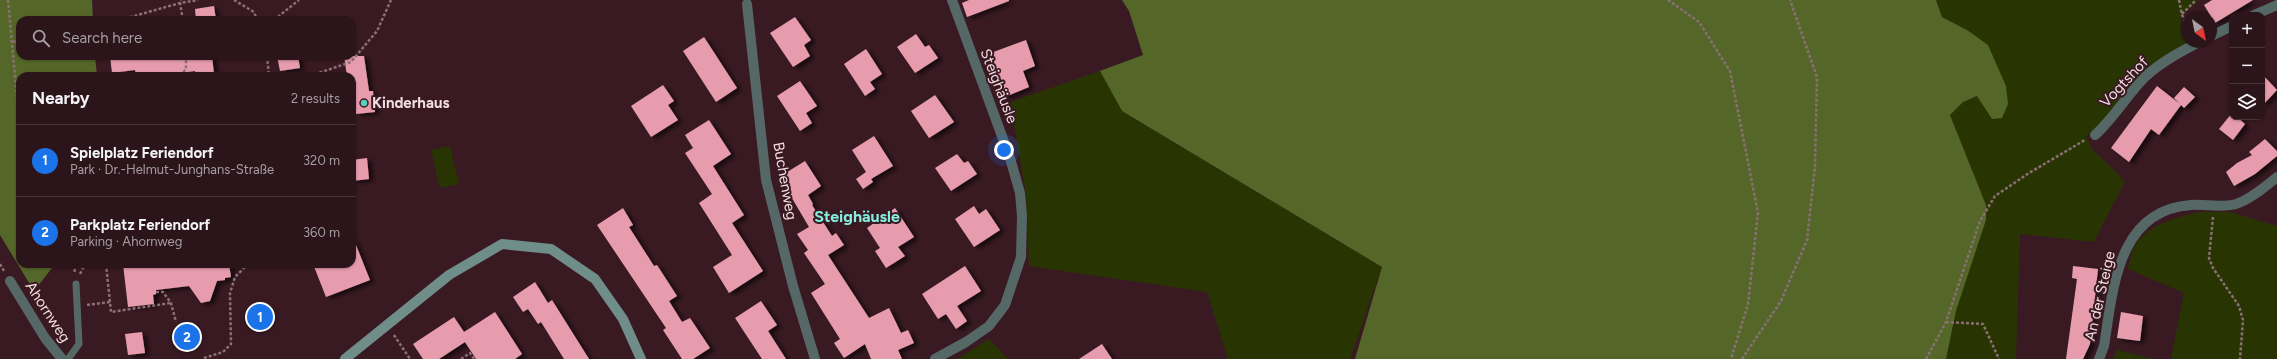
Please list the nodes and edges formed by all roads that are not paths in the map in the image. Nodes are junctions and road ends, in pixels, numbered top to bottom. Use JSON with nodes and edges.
{"nodes":[{"id":1,"x":952,"y":0,"type":"edge"},
{"id":2,"x":747,"y":4,"type":"dead end"},
{"id":3,"x":2277,"y":5,"type":"edge"},
{"id":4,"x":2261,"y":12,"type":"edge"},
{"id":5,"x":2229,"y":27,"type":"edge"},
{"id":6,"x":2217,"y":33,"type":"edge"},
{"id":7,"x":2188,"y":48,"type":"edge"},
{"id":8,"x":2095,"y":135,"type":"road end"},
{"id":9,"x":2277,"y":177,"type":"edge"},
{"id":10,"x":10,"y":281,"type":"dead end"},
{"id":11,"x":76,"y":284,"type":"dead end"},
{"id":12,"x":62,"y":359,"type":"edge"},
{"id":13,"x":68,"y":359,"type":"edge"},
{"id":14,"x":345,"y":359,"type":"edge"},
{"id":15,"x":641,"y":359,"type":"edge"},
{"id":16,"x":815,"y":359,"type":"edge"},
{"id":17,"x":935,"y":359,"type":"edge"},
{"id":18,"x":2099,"y":359,"type":"edge"}],
"edges":[{"from":1,"to":17,"type":"street","name":"Steighäusle"},
{"from":2,"to":16,"type":"street","name":"Buchenweg"},
{"from":3,"to":4,"type":"street"},
{"from":5,"to":6,"type":"street"},
{"from":7,"to":8,"type":"street","name":"Vogtshof"},
{"from":9,"to":18,"type":"street","name":"An der Steige"},
{"from":10,"to":12,"type":"street","name":"Ahornweg"},
{"from":11,"to":13,"type":"lane"},
{"from":14,"to":15,"type":"street"}]}
